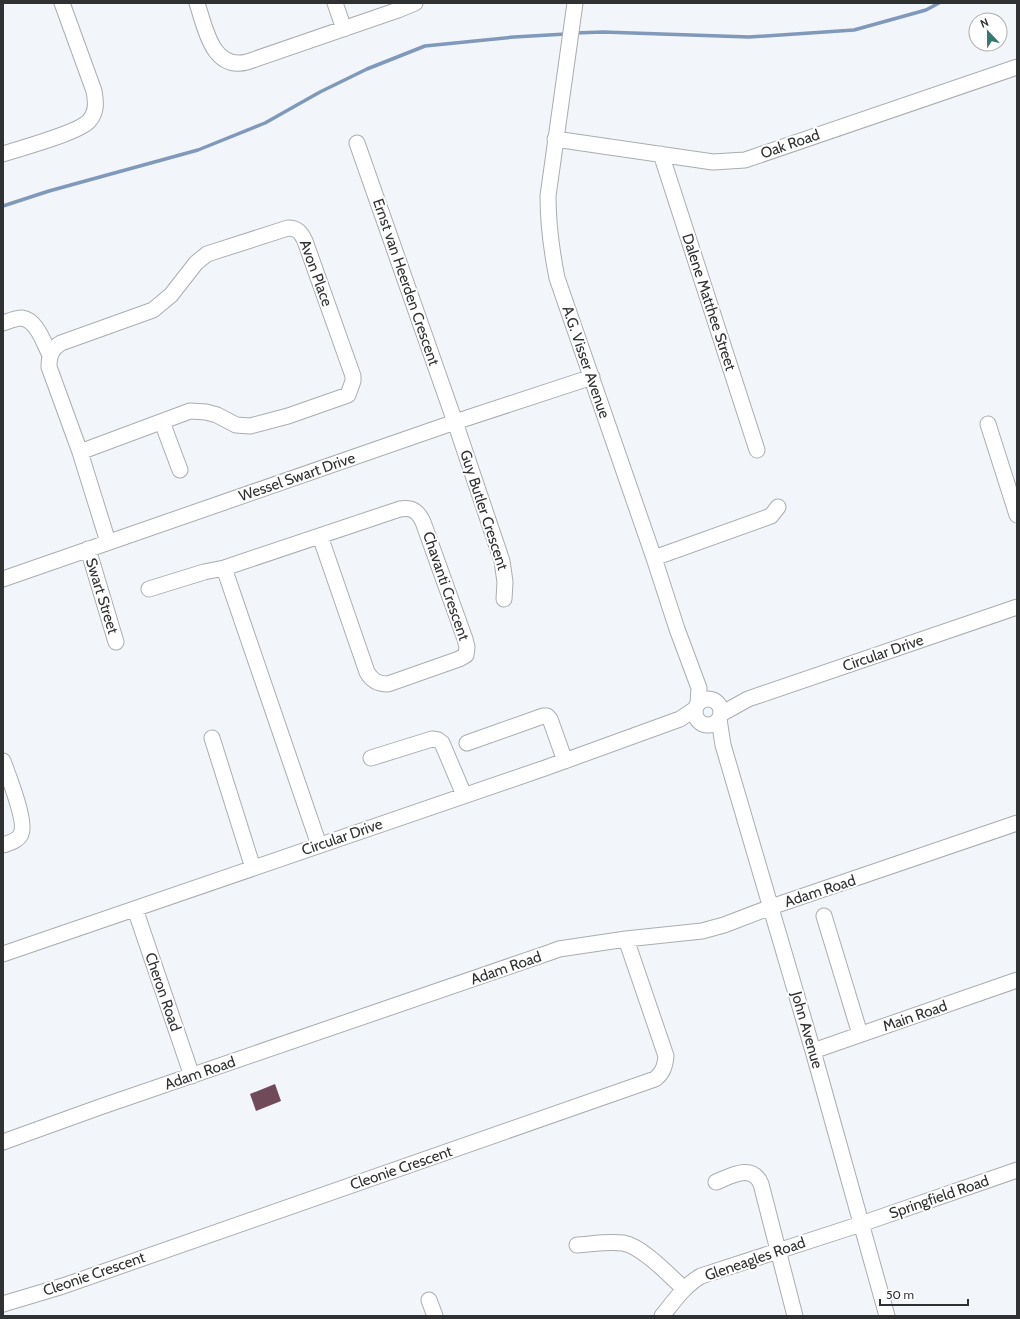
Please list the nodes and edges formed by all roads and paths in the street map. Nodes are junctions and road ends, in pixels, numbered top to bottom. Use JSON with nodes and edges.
{"nodes":[{"id":1,"x":62,"y":3,"type":"edge"},
{"id":2,"x":197,"y":3,"type":"edge"},
{"id":3,"x":335,"y":3,"type":"edge"},
{"id":4,"x":415,"y":3,"type":"edge"},
{"id":5,"x":575,"y":3,"type":"edge"},
{"id":6,"x":344,"y":29,"type":"junction"},
{"id":7,"x":1017,"y":67,"type":"edge"},
{"id":8,"x":555,"y":139,"type":"junction"},
{"id":9,"x":358,"y":142,"type":"dead end"},
{"id":10,"x":3,"y":154,"type":"edge"},
{"id":11,"x":661,"y":154,"type":"junction"},
{"id":12,"x":3,"y":323,"type":"edge"},
{"id":13,"x":50,"y":355,"type":"junction"},
{"id":14,"x":592,"y":377,"type":"junction"},
{"id":15,"x":162,"y":422,"type":"junction"},
{"id":16,"x":455,"y":422,"type":"junction"},
{"id":17,"x":988,"y":424,"type":"dead end"},
{"id":18,"x":757,"y":450,"type":"dead end"},
{"id":19,"x":80,"y":452,"type":"junction"},
{"id":20,"x":180,"y":470,"type":"dead end"},
{"id":21,"x":778,"y":507,"type":"dead end"},
{"id":22,"x":1017,"y":515,"type":"edge"},
{"id":23,"x":320,"y":536,"type":"junction"},
{"id":24,"x":108,"y":542,"type":"junction"},
{"id":25,"x":88,"y":549,"type":"junction"},
{"id":26,"x":654,"y":558,"type":"junction"},
{"id":27,"x":224,"y":568,"type":"junction"},
{"id":28,"x":3,"y":579,"type":"edge"},
{"id":29,"x":149,"y":590,"type":"dead end"},
{"id":30,"x":504,"y":598,"type":"dead end"},
{"id":31,"x":1017,"y":607,"type":"edge"},
{"id":32,"x":116,"y":642,"type":"dead end"},
{"id":33,"x":708,"y":712,"type":"junction"},
{"id":34,"x":212,"y":738,"type":"dead end"},
{"id":35,"x":467,"y":743,"type":"dead end"},
{"id":36,"x":371,"y":758,"type":"dead end"},
{"id":37,"x":565,"y":761,"type":"junction"},
{"id":38,"x":3,"y":762,"type":"edge"},
{"id":39,"x":464,"y":795,"type":"junction"},
{"id":40,"x":1017,"y":823,"type":"edge"},
{"id":41,"x":3,"y":845,"type":"edge"},
{"id":42,"x":319,"y":845,"type":"junction"},
{"id":43,"x":253,"y":868,"type":"junction"},
{"id":44,"x":771,"y":907,"type":"junction"},
{"id":45,"x":135,"y":908,"type":"junction"},
{"id":46,"x":824,"y":916,"type":"dead end"},
{"id":47,"x":626,"y":939,"type":"junction"},
{"id":48,"x":3,"y":954,"type":"edge"},
{"id":49,"x":1017,"y":980,"type":"edge"},
{"id":50,"x":860,"y":1034,"type":"junction"},
{"id":51,"x":813,"y":1051,"type":"junction"},
{"id":52,"x":192,"y":1076,"type":"junction"},
{"id":53,"x":3,"y":1142,"type":"edge"},
{"id":54,"x":1017,"y":1170,"type":"edge"},
{"id":55,"x":716,"y":1182,"type":"dead end"},
{"id":56,"x":861,"y":1224,"type":"junction"},
{"id":57,"x":577,"y":1245,"type":"dead end"},
{"id":58,"x":778,"y":1250,"type":"junction"},
{"id":59,"x":684,"y":1289,"type":"junction"},
{"id":60,"x":429,"y":1300,"type":"dead end"},
{"id":61,"x":3,"y":1304,"type":"edge"},
{"id":62,"x":435,"y":1316,"type":"edge"},
{"id":63,"x":662,"y":1316,"type":"edge"},
{"id":64,"x":795,"y":1316,"type":"edge"},
{"id":65,"x":887,"y":1316,"type":"edge"}],
"edges":[{"from":1,"to":10,"type":"street"},
{"from":2,"to":6,"type":"street"},
{"from":3,"to":6,"type":"street"},
{"from":4,"to":6,"type":"street"},
{"from":5,"to":8,"type":"street","name":"A.G. Visser Avenue"},
{"from":7,"to":11,"type":"street","name":"Oak Road"},
{"from":8,"to":11,"type":"street","name":"Oak Road"},
{"from":8,"to":14,"type":"street","name":"A.G. Visser Avenue"},
{"from":9,"to":16,"type":"street","name":"Ernst van Heerden Crescent"},
{"from":11,"to":18,"type":"street","name":"Dalene Matthee Street"},
{"from":12,"to":13,"type":"street"},
{"from":13,"to":15,"type":"street","name":"Avon Place"},
{"from":13,"to":19,"type":"street"},
{"from":14,"to":16,"type":"street","name":"Wessel Swart Drive"},
{"from":14,"to":26,"type":"street","name":"A.G. Visser Avenue"},
{"from":15,"to":19,"type":"street","name":"Avon Place"},
{"from":15,"to":20,"type":"street"},
{"from":16,"to":24,"type":"street","name":"Wessel Swart Drive"},
{"from":16,"to":30,"type":"street","name":"Guy Butler Crescent"},
{"from":17,"to":22,"type":"street"},
{"from":19,"to":24,"type":"street"},
{"from":21,"to":26,"type":"street"},
{"from":23,"to":23,"type":"street","name":"Chavanti Crescent"},
{"from":23,"to":27,"type":"street","name":"Chavanti Crescent"},
{"from":24,"to":25,"type":"street","name":"Wessel Swart Drive"},
{"from":25,"to":28,"type":"street","name":"Wessel Swart Drive"},
{"from":25,"to":32,"type":"street","name":"Swart Street"},
{"from":26,"to":33,"type":"street","name":"A.G. Visser Avenue"},
{"from":27,"to":29,"type":"street","name":"Chavanti Crescent"},
{"from":27,"to":42,"type":"street"},
{"from":31,"to":33,"type":"street","name":"Circular Drive"},
{"from":33,"to":37,"type":"street","name":"Circular Drive"},
{"from":33,"to":44,"type":"street","name":"John Avenue"},
{"from":34,"to":43,"type":"street"},
{"from":35,"to":37,"type":"street"},
{"from":36,"to":39,"type":"street"},
{"from":37,"to":39,"type":"street","name":"Circular Drive"},
{"from":38,"to":41,"type":"street"},
{"from":39,"to":42,"type":"street","name":"Circular Drive"},
{"from":40,"to":44,"type":"street","name":"Adam Road"},
{"from":42,"to":43,"type":"street","name":"Circular Drive"},
{"from":43,"to":45,"type":"street","name":"Circular Drive"},
{"from":44,"to":47,"type":"street","name":"Adam Road"},
{"from":44,"to":51,"type":"street","name":"John Avenue"},
{"from":45,"to":48,"type":"street","name":"Circular Drive"},
{"from":45,"to":52,"type":"street","name":"Cheron Road"},
{"from":46,"to":50,"type":"street"},
{"from":47,"to":52,"type":"street","name":"Adam Road"},
{"from":47,"to":61,"type":"street","name":"Cleonie Crescent"},
{"from":49,"to":50,"type":"street","name":"Main Road"},
{"from":50,"to":51,"type":"street","name":"Main Road"},
{"from":51,"to":56,"type":"street","name":"John Avenue"},
{"from":52,"to":53,"type":"street","name":"Adam Road"},
{"from":54,"to":56,"type":"street","name":"Springfield Road"},
{"from":55,"to":58,"type":"street"},
{"from":56,"to":58,"type":"street","name":"Gleneagles Road"},
{"from":56,"to":65,"type":"street","name":"John Avenue"},
{"from":57,"to":59,"type":"street"},
{"from":58,"to":59,"type":"street","name":"Gleneagles Road"},
{"from":58,"to":64,"type":"street"},
{"from":59,"to":63,"type":"street","name":"Gleneagles Road"},
{"from":60,"to":62,"type":"street"}]}
